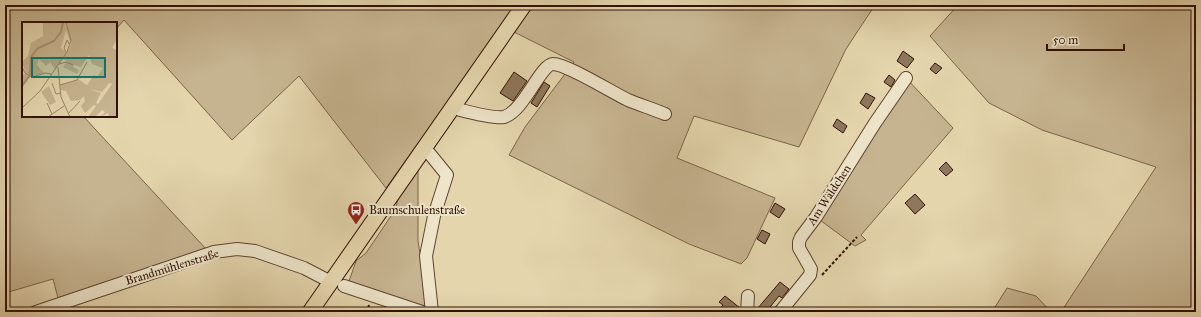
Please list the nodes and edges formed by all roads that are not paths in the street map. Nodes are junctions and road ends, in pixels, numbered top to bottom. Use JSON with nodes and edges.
{"nodes":[{"id":1,"x":524,"y":5,"type":"edge"},
{"id":2,"x":906,"y":78,"type":"dead end"},
{"id":3,"x":452,"y":108,"type":"junction"},
{"id":4,"x":665,"y":114,"type":"dead end"},
{"id":5,"x":425,"y":148,"type":"junction"},
{"id":6,"x":337,"y":284,"type":"junction"},
{"id":7,"x":748,"y":296,"type":"dead end"},
{"id":8,"x":36,"y":312,"type":"edge"},
{"id":9,"x":310,"y":312,"type":"edge"},
{"id":10,"x":422,"y":312,"type":"edge"},
{"id":11,"x":432,"y":312,"type":"edge"},
{"id":12,"x":747,"y":312,"type":"edge"},
{"id":13,"x":780,"y":312,"type":"edge"}],
"edges":[{"from":1,"to":3,"type":"main road"},
{"from":2,"to":13,"type":"street","name":"Am Wäldchen"},
{"from":3,"to":4,"type":"street"},
{"from":3,"to":5,"type":"main road"},
{"from":5,"to":6,"type":"main road"},
{"from":5,"to":11,"type":"street"},
{"from":6,"to":8,"type":"street","name":"Brandmühlenstraße"},
{"from":6,"to":9,"type":"main road"},
{"from":6,"to":10,"type":"street"},
{"from":7,"to":12,"type":"street"}]}
